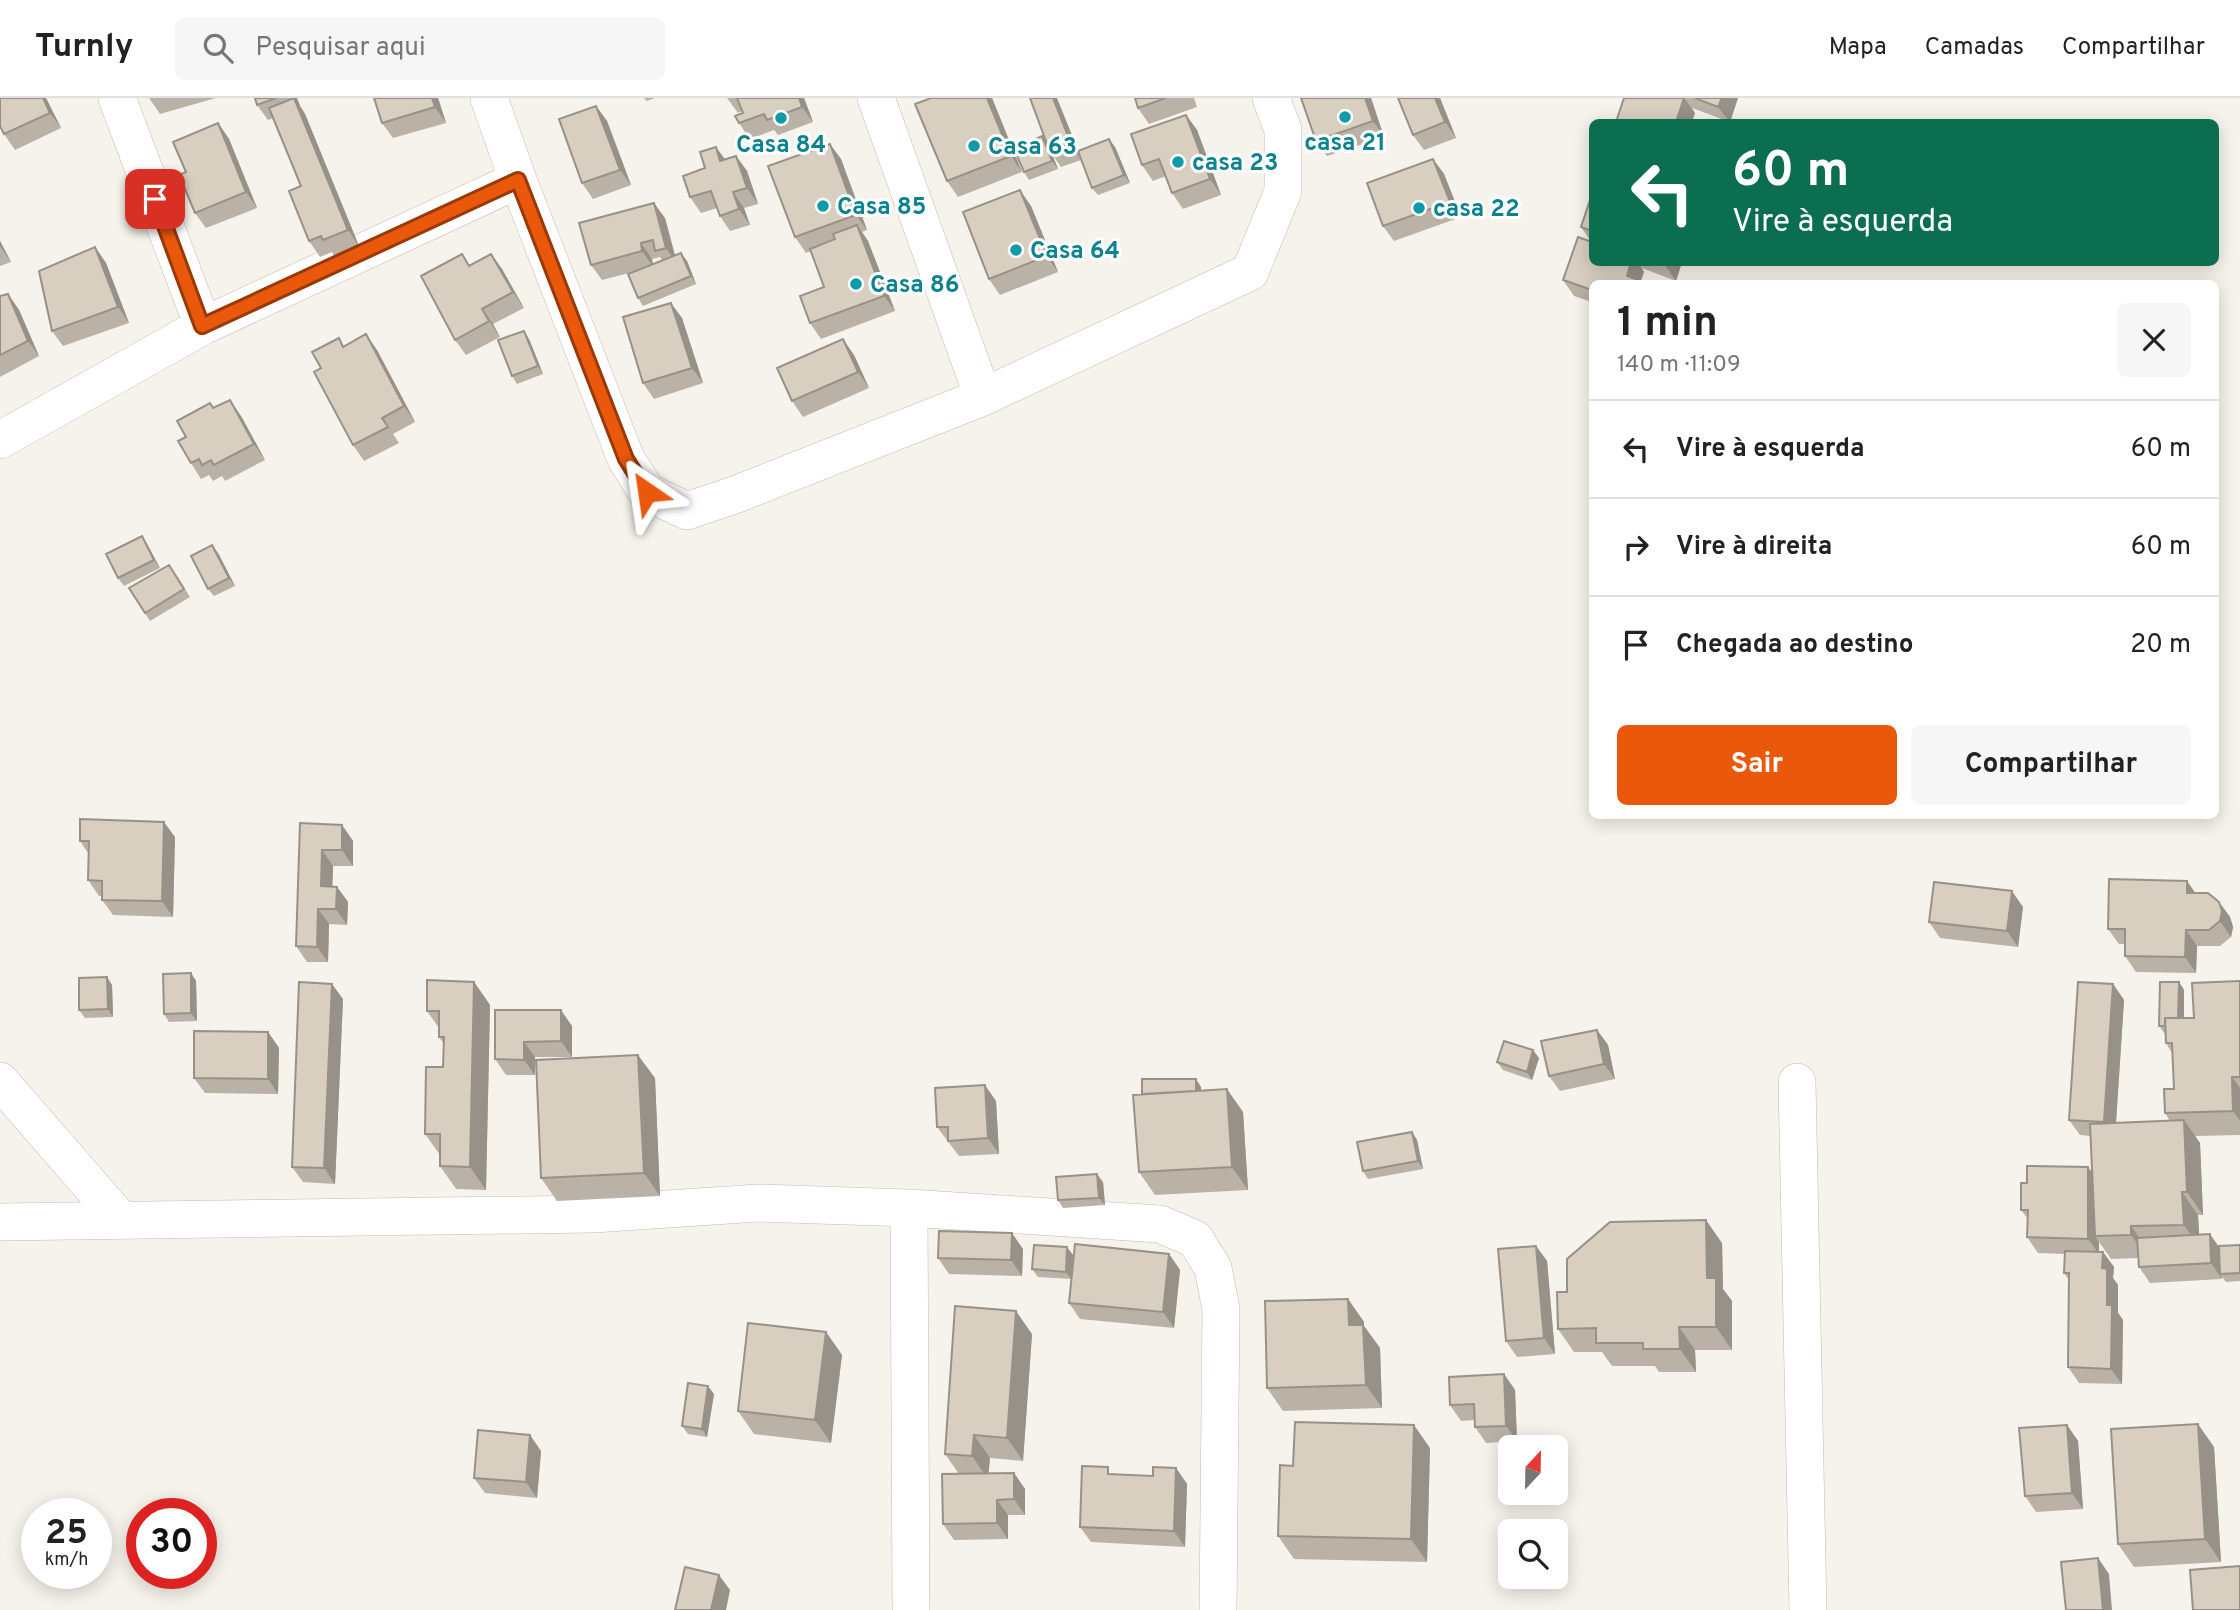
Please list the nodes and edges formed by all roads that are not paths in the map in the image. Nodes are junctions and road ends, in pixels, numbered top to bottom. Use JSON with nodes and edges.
{"nodes":[{"id":1,"x":117,"y":98,"type":"edge"},
{"id":2,"x":489,"y":98,"type":"edge"},
{"id":3,"x":876,"y":98,"type":"edge"},
{"id":4,"x":1271,"y":98,"type":"edge"},
{"id":5,"x":518,"y":180,"type":"junction"},
{"id":6,"x":202,"y":326,"type":"junction"},
{"id":7,"x":984,"y":397,"type":"junction"},
{"id":8,"x":0,"y":440,"type":"edge"},
{"id":9,"x":0,"y":1081,"type":"edge"},
{"id":10,"x":1797,"y":1082,"type":"dead end"},
{"id":11,"x":909,"y":1208,"type":"junction"},
{"id":12,"x":119,"y":1219,"type":"junction"},
{"id":13,"x":0,"y":1222,"type":"edge"},
{"id":14,"x":911,"y":1610,"type":"edge"},
{"id":15,"x":1217,"y":1610,"type":"edge"},
{"id":16,"x":1808,"y":1610,"type":"edge"}],
"edges":[{"from":1,"to":6,"type":"street"},
{"from":2,"to":5,"type":"street"},
{"from":3,"to":7,"type":"street"},
{"from":4,"to":7,"type":"street"},
{"from":5,"to":6,"type":"street"},
{"from":5,"to":7,"type":"street"},
{"from":6,"to":8,"type":"street"},
{"from":9,"to":12,"type":"street"},
{"from":10,"to":16,"type":"street"},
{"from":11,"to":12,"type":"street"},
{"from":11,"to":14,"type":"street"},
{"from":11,"to":15,"type":"street"},
{"from":12,"to":13,"type":"street"}]}
